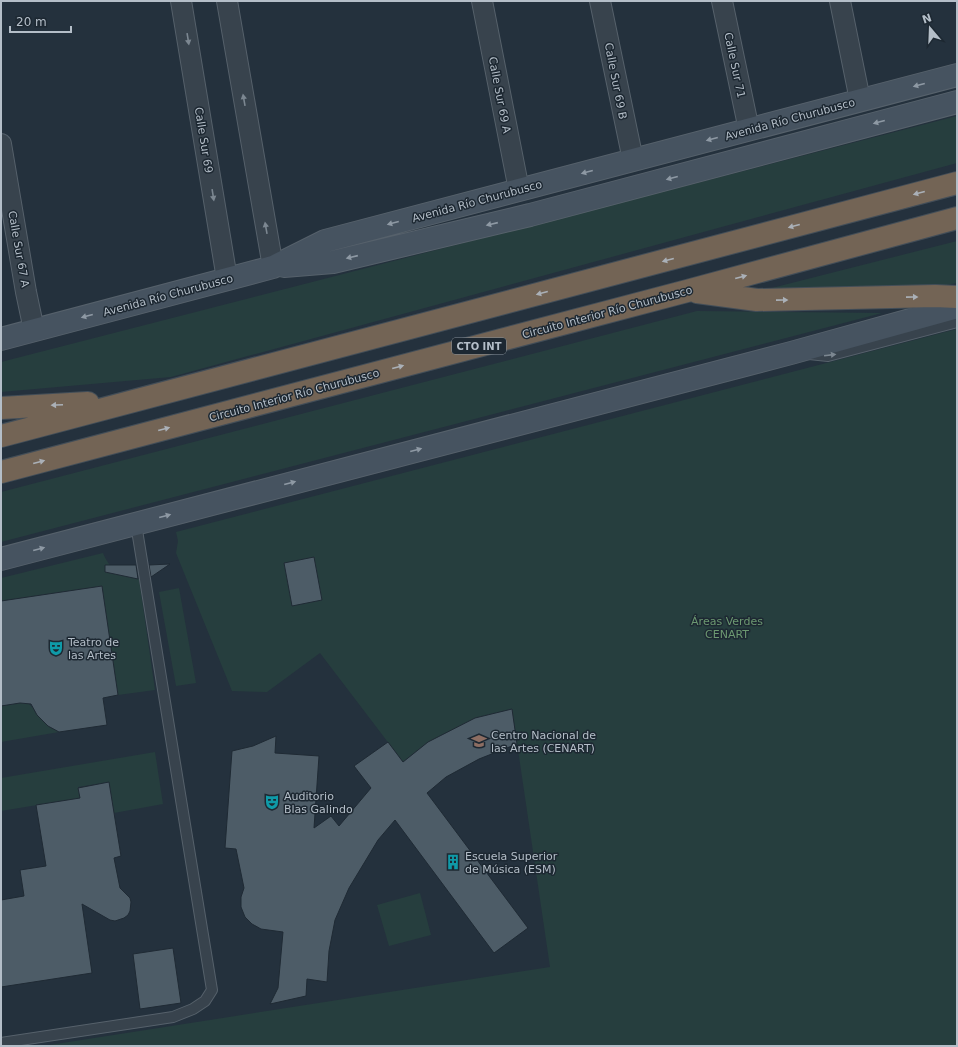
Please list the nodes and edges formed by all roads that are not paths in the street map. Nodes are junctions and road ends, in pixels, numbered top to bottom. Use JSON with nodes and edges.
{"nodes":[{"id":1,"x":181,"y":1,"type":"edge"},
{"id":2,"x":227,"y":1,"type":"edge"},
{"id":3,"x":482,"y":1,"type":"edge"},
{"id":4,"x":600,"y":1,"type":"edge"},
{"id":5,"x":722,"y":1,"type":"edge"},
{"id":6,"x":840,"y":1,"type":"edge"},
{"id":7,"x":957,"y":75,"type":"edge"},
{"id":8,"x":860,"y":100,"type":"junction"},
{"id":9,"x":957,"y":102,"type":"edge"},
{"id":10,"x":749,"y":130,"type":"junction"},
{"id":11,"x":1,"y":144,"type":"edge"},
{"id":12,"x":632,"y":160,"type":"junction"},
{"id":13,"x":957,"y":183,"type":"edge"},
{"id":14,"x":519,"y":190,"type":"junction"},
{"id":15,"x":957,"y":218,"type":"edge"},
{"id":16,"x":273,"y":267,"type":"junction"},
{"id":17,"x":227,"y":279,"type":"junction"},
{"id":18,"x":687,"y":291,"type":"junction"},
{"id":19,"x":957,"y":297,"type":"edge"},
{"id":20,"x":957,"y":308,"type":"edge"},
{"id":21,"x":957,"y":322,"type":"edge"},
{"id":22,"x":34,"y":330,"type":"junction"},
{"id":23,"x":1,"y":339,"type":"edge"},
{"id":24,"x":791,"y":353,"type":"junction"},
{"id":25,"x":137,"y":401,"type":"junction"},
{"id":26,"x":1,"y":408,"type":"edge"},
{"id":27,"x":1,"y":436,"type":"edge"},
{"id":28,"x":1,"y":472,"type":"edge"},
{"id":29,"x":136,"y":524,"type":"junction"},
{"id":30,"x":1,"y":559,"type":"edge"},
{"id":31,"x":1,"y":1042,"type":"edge"}],
"edges":[{"from":1,"to":17,"type":"street","name":"Calle Sur 69","one_way":true},
{"from":16,"to":2,"type":"street","one_way":true},
{"from":3,"to":14,"type":"street","name":"Calle Sur 69 A"},
{"from":4,"to":12,"type":"street","name":"Calle Sur 69 B"},
{"from":5,"to":10,"type":"street","name":"Calle Sur 71"},
{"from":6,"to":8,"type":"street"},
{"from":7,"to":8,"type":"main road","name":"Avenida Río Churubusco","one_way":true},
{"from":8,"to":10,"type":"main road","name":"Avenida Río Churubusco"},
{"from":9,"to":16,"type":"main road","one_way":true},
{"from":10,"to":12,"type":"main road","name":"Avenida Río Churubusco","one_way":true},
{"from":11,"to":22,"type":"street","name":"Calle Sur 67 A"},
{"from":12,"to":14,"type":"main road","name":"Avenida Río Churubusco","one_way":true},
{"from":13,"to":25,"type":"highway","one_way":true},
{"from":14,"to":16,"type":"main road","name":"Avenida Río Churubusco","one_way":true},
{"from":18,"to":15,"type":"highway","name":"Circuito Interior Río Churubusco","number":"CTO INT","one_way":true},
{"from":16,"to":17,"type":"main road","name":"Avenida Río Churubusco"},
{"from":17,"to":22,"type":"main road","name":"Avenida Río Churubusco","one_way":true},
{"from":18,"to":19,"type":"highway","one_way":true},
{"from":28,"to":18,"type":"highway","name":"Circuito Interior Río Churubusco","number":"CTO INT","one_way":true},
{"from":20,"to":24,"type":"main road"},
{"from":24,"to":21,"type":"lane","one_way":true},
{"from":22,"to":23,"type":"main road","name":"Avenida Río Churubusco"},
{"from":29,"to":24,"type":"main road","one_way":true},
{"from":25,"to":26,"type":"highway","one_way":true},
{"from":25,"to":27,"type":"highway"},
{"from":30,"to":29,"type":"main road","one_way":true},
{"from":29,"to":31,"type":"lane"}]}
